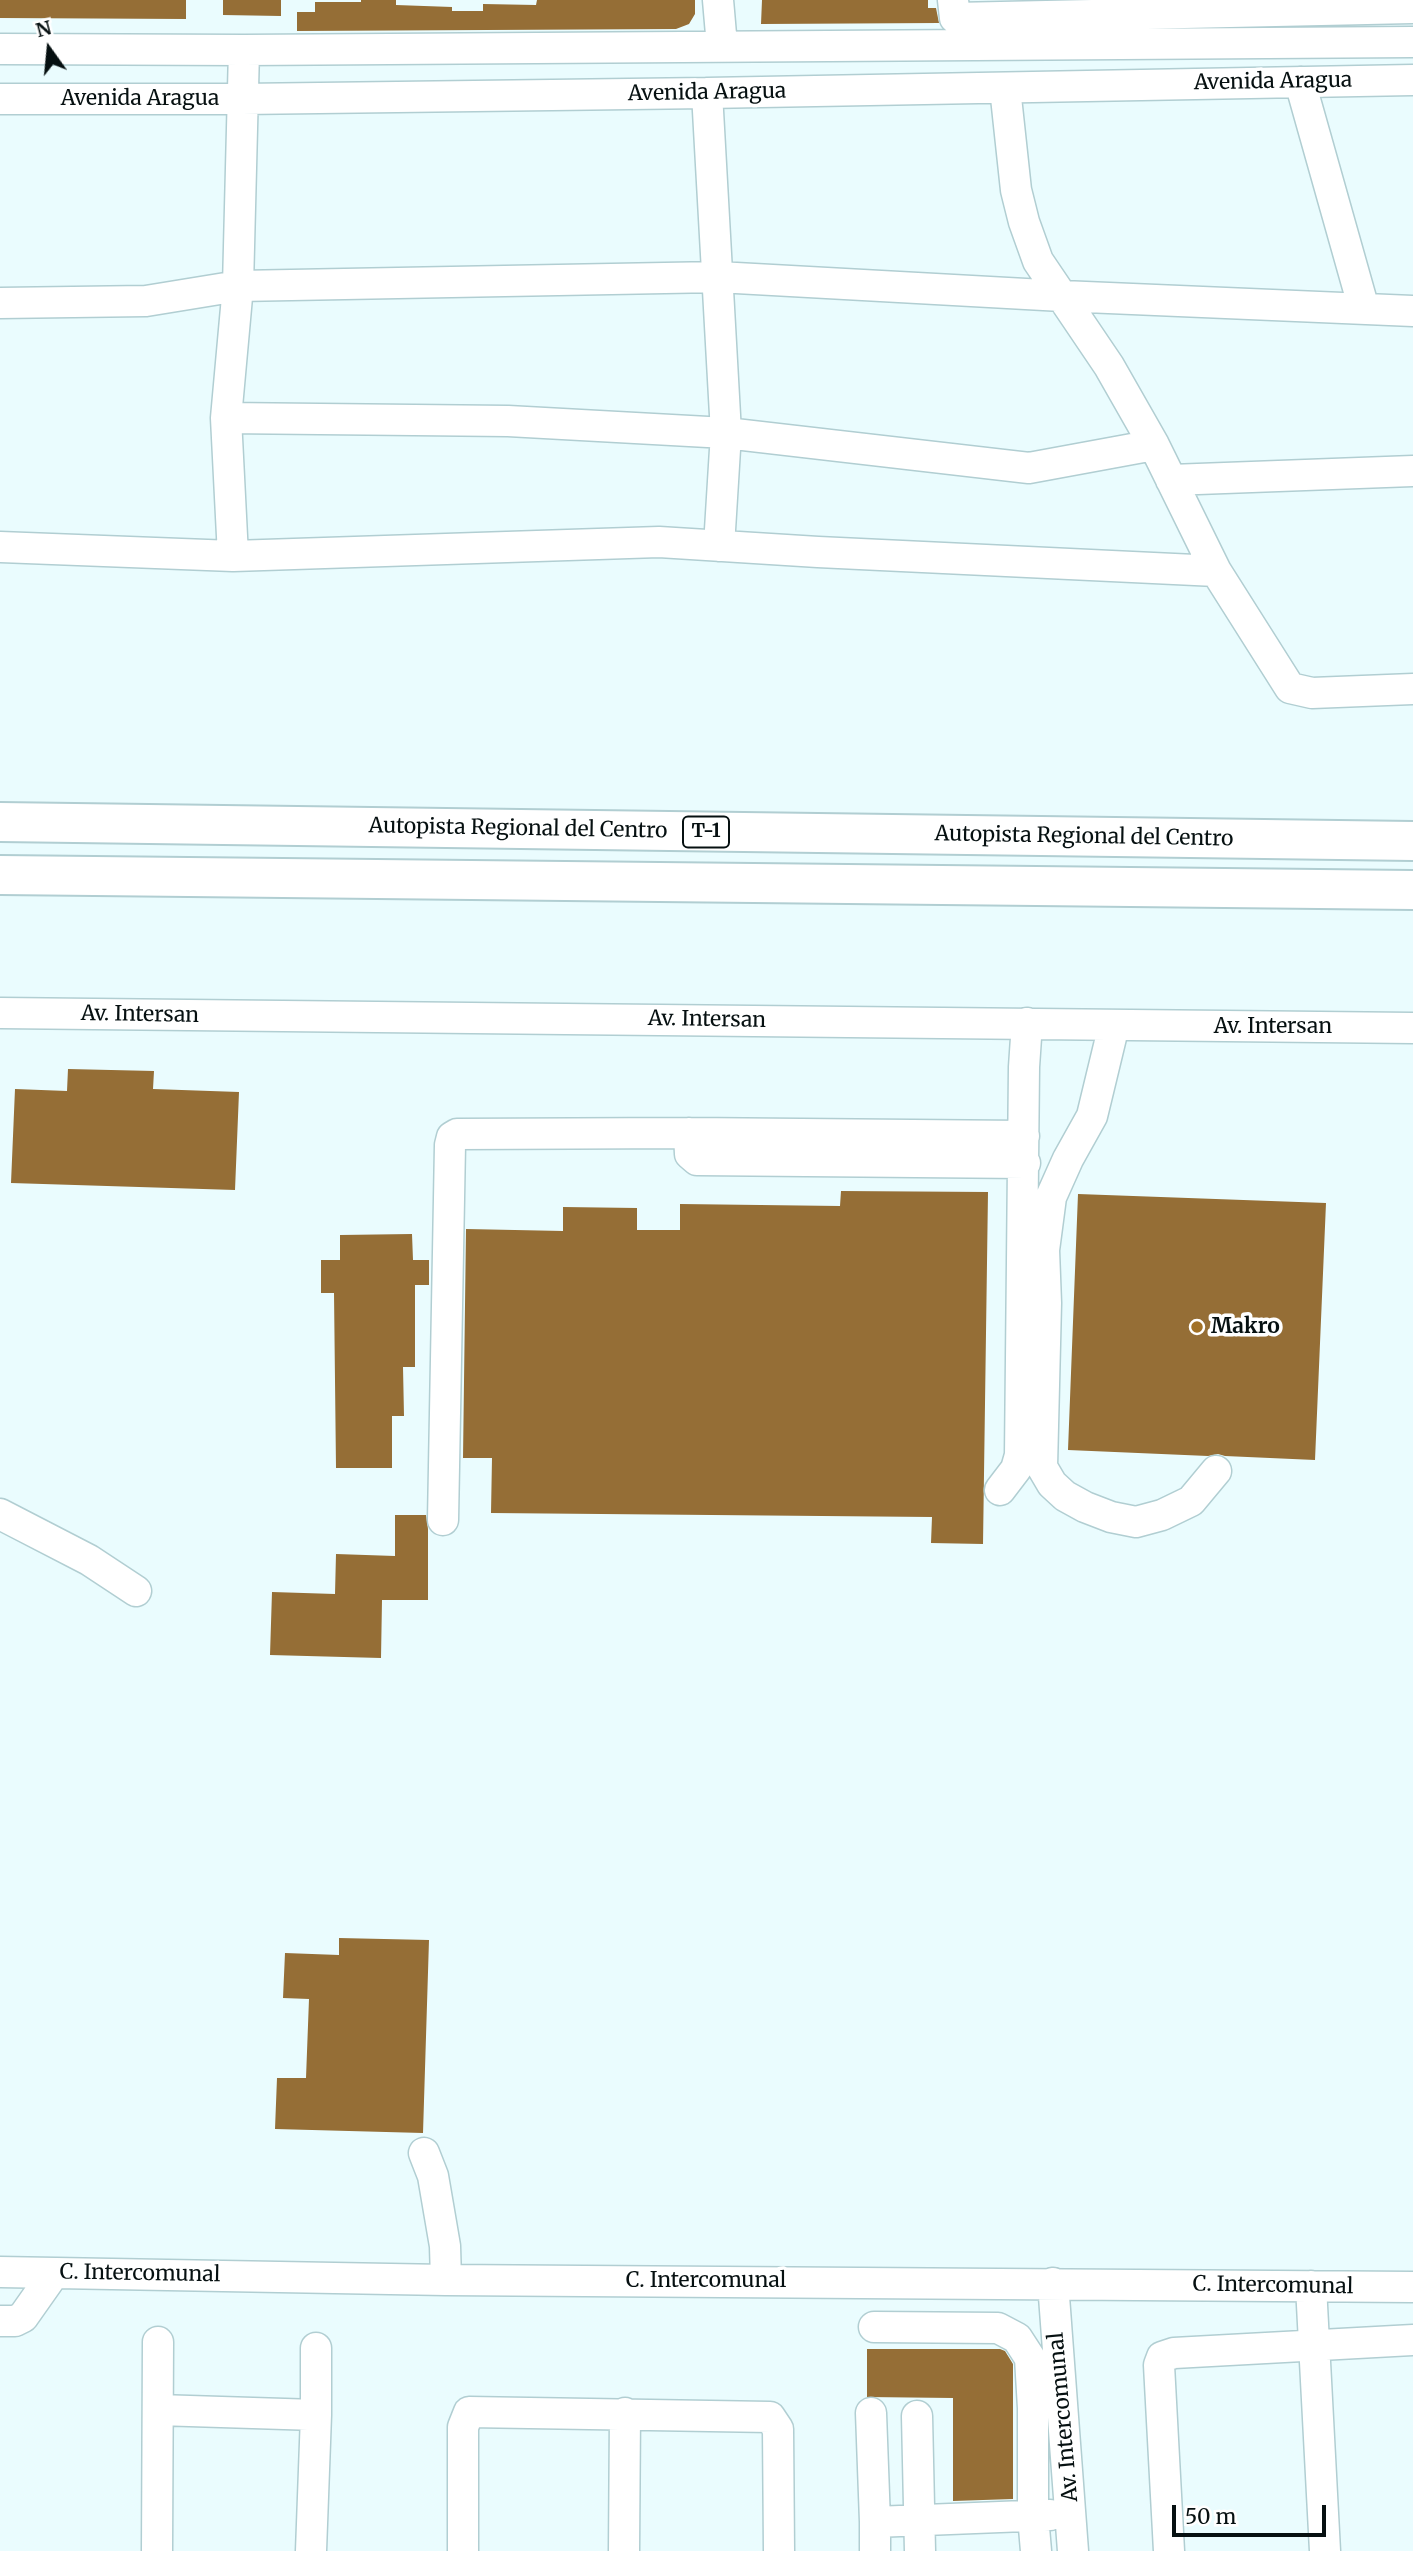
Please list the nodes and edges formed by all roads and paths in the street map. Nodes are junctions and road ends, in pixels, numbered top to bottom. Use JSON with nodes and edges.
{"nodes":[{"id":1,"x":718,"y":0,"type":"edge"},
{"id":2,"x":1378,"y":4,"type":"edge"},
{"id":3,"x":1158,"y":6,"type":"edge"},
{"id":4,"x":1413,"y":8,"type":"edge"},
{"id":5,"x":954,"y":9,"type":"edge"},
{"id":6,"x":1413,"y":42,"type":"edge"},
{"id":7,"x":722,"y":46,"type":"junction"},
{"id":8,"x":0,"y":49,"type":"edge"},
{"id":9,"x":244,"y":50,"type":"junction"},
{"id":10,"x":1413,"y":80,"type":"edge"},
{"id":11,"x":1300,"y":82,"type":"junction"},
{"id":12,"x":1005,"y":88,"type":"junction"},
{"id":13,"x":707,"y":93,"type":"junction"},
{"id":14,"x":0,"y":99,"type":"edge"},
{"id":15,"x":242,"y":99,"type":"junction"},
{"id":16,"x":718,"y":276,"type":"junction"},
{"id":17,"x":238,"y":286,"type":"junction"},
{"id":18,"x":1062,"y":296,"type":"junction"},
{"id":19,"x":0,"y":303,"type":"edge"},
{"id":20,"x":1364,"y":309,"type":"junction"},
{"id":21,"x":1413,"y":311,"type":"edge"},
{"id":22,"x":226,"y":418,"type":"junction"},
{"id":23,"x":726,"y":433,"type":"junction"},
{"id":24,"x":1154,"y":446,"type":"junction"},
{"id":25,"x":1413,"y":471,"type":"edge"},
{"id":26,"x":1171,"y":480,"type":"junction"},
{"id":27,"x":719,"y":546,"type":"junction"},
{"id":28,"x":0,"y":547,"type":"edge"},
{"id":29,"x":233,"y":556,"type":"junction"},
{"id":30,"x":1216,"y":571,"type":"junction"},
{"id":31,"x":1413,"y":689,"type":"edge"},
{"id":32,"x":0,"y":822,"type":"edge"},
{"id":33,"x":1413,"y":841,"type":"edge"},
{"id":34,"x":0,"y":876,"type":"edge"},
{"id":35,"x":1413,"y":890,"type":"edge"},
{"id":36,"x":0,"y":1013,"type":"edge"},
{"id":37,"x":1027,"y":1023,"type":"junction"},
{"id":38,"x":1114,"y":1026,"type":"junction"},
{"id":39,"x":1413,"y":1028,"type":"edge"},
{"id":40,"x":1024,"y":1150,"type":"junction"},
{"id":41,"x":1216,"y":1471,"type":"dead end"},
{"id":42,"x":1000,"y":1490,"type":"dead end"},
{"id":43,"x":0,"y":1514,"type":"edge"},
{"id":44,"x":443,"y":1520,"type":"dead end"},
{"id":45,"x":136,"y":1591,"type":"dead end"},
{"id":46,"x":424,"y":2154,"type":"dead end"},
{"id":47,"x":0,"y":2272,"type":"edge"},
{"id":48,"x":54,"y":2273,"type":"junction"},
{"id":49,"x":446,"y":2280,"type":"junction"},
{"id":50,"x":1053,"y":2283,"type":"junction"},
{"id":51,"x":1311,"y":2286,"type":"junction"},
{"id":52,"x":1413,"y":2287,"type":"edge"},
{"id":53,"x":0,"y":2321,"type":"edge"},
{"id":54,"x":874,"y":2327,"type":"dead end"},
{"id":55,"x":1413,"y":2340,"type":"edge"},
{"id":56,"x":158,"y":2342,"type":"dead end"},
{"id":57,"x":1313,"y":2346,"type":"junction"},
{"id":58,"x":316,"y":2348,"type":"dead end"},
{"id":59,"x":158,"y":2410,"type":"junction"},
{"id":60,"x":625,"y":2413,"type":"junction"},
{"id":61,"x":871,"y":2413,"type":"dead end"},
{"id":62,"x":316,"y":2415,"type":"junction"},
{"id":63,"x":917,"y":2416,"type":"dead end"},
{"id":64,"x":1071,"y":2513,"type":"junction"},
{"id":65,"x":1033,"y":2516,"type":"junction"},
{"id":66,"x":920,"y":2521,"type":"junction"},
{"id":67,"x":875,"y":2537,"type":"edge"},
{"id":68,"x":156,"y":2551,"type":"edge"},
{"id":69,"x":311,"y":2551,"type":"edge"},
{"id":70,"x":463,"y":2551,"type":"edge"},
{"id":71,"x":624,"y":2551,"type":"edge"},
{"id":72,"x":779,"y":2551,"type":"edge"},
{"id":73,"x":920,"y":2551,"type":"edge"},
{"id":74,"x":1036,"y":2551,"type":"edge"},
{"id":75,"x":1073,"y":2551,"type":"edge"},
{"id":76,"x":1169,"y":2551,"type":"edge"},
{"id":77,"x":1325,"y":2551,"type":"edge"}],
"edges":[{"from":1,"to":7,"type":"street"},
{"from":2,"to":3,"type":"street"},
{"from":2,"to":4,"type":"street"},
{"from":3,"to":5,"type":"street"},
{"from":6,"to":7,"type":"street","name":"Avenida Aragua"},
{"from":7,"to":9,"type":"street","name":"Avenida Aragua"},
{"from":8,"to":9,"type":"street","name":"Avenida Aragua"},
{"from":9,"to":15,"type":"street"},
{"from":10,"to":11,"type":"street","name":"Avenida Aragua"},
{"from":11,"to":12,"type":"street","name":"Avenida Aragua"},
{"from":11,"to":20,"type":"street"},
{"from":12,"to":13,"type":"street","name":"Avenida Aragua"},
{"from":12,"to":18,"type":"street"},
{"from":13,"to":15,"type":"street","name":"Avenida Aragua"},
{"from":13,"to":16,"type":"street"},
{"from":14,"to":15,"type":"street","name":"Avenida Aragua"},
{"from":15,"to":17,"type":"street"},
{"from":16,"to":17,"type":"street"},
{"from":16,"to":18,"type":"street"},
{"from":16,"to":23,"type":"street"},
{"from":17,"to":19,"type":"street"},
{"from":17,"to":22,"type":"street"},
{"from":18,"to":20,"type":"street"},
{"from":18,"to":24,"type":"street"},
{"from":20,"to":21,"type":"street"},
{"from":22,"to":23,"type":"street"},
{"from":22,"to":29,"type":"street"},
{"from":23,"to":24,"type":"street"},
{"from":23,"to":27,"type":"street"},
{"from":24,"to":26,"type":"street"},
{"from":25,"to":26,"type":"street"},
{"from":26,"to":30,"type":"street"},
{"from":27,"to":29,"type":"street"},
{"from":27,"to":30,"type":"street"},
{"from":28,"to":29,"type":"street"},
{"from":30,"to":31,"type":"street"},
{"from":32,"to":33,"type":"highway","name":"Autopista Regional del Centro","number":"T-1"},
{"from":34,"to":35,"type":"highway"},
{"from":36,"to":37,"type":"street","name":"Av. Intersan"},
{"from":37,"to":38,"type":"street","name":"Av. Intersan"},
{"from":37,"to":40,"type":"street"},
{"from":38,"to":39,"type":"street","name":"Av. Intersan"},
{"from":38,"to":41,"type":"street"},
{"from":40,"to":42,"type":"street"},
{"from":40,"to":44,"type":"street"},
{"from":43,"to":45,"type":"street"},
{"from":46,"to":49,"type":"street"},
{"from":47,"to":48,"type":"street","name":"C. Intercomunal"},
{"from":48,"to":49,"type":"street","name":"C. Intercomunal"},
{"from":48,"to":53,"type":"street"},
{"from":49,"to":50,"type":"street","name":"C. Intercomunal"},
{"from":50,"to":51,"type":"street","name":"C. Intercomunal"},
{"from":50,"to":64,"type":"street","name":"Av. Intercomunal"},
{"from":51,"to":52,"type":"street","name":"C. Intercomunal"},
{"from":51,"to":57,"type":"street"},
{"from":54,"to":65,"type":"street"},
{"from":55,"to":57,"type":"street"},
{"from":56,"to":59,"type":"street"},
{"from":57,"to":76,"type":"street"},
{"from":57,"to":77,"type":"street"},
{"from":58,"to":62,"type":"street"},
{"from":59,"to":62,"type":"street"},
{"from":59,"to":68,"type":"street"},
{"from":60,"to":70,"type":"street"},
{"from":60,"to":71,"type":"street"},
{"from":60,"to":72,"type":"street"},
{"from":61,"to":67,"type":"street"},
{"from":62,"to":69,"type":"street"},
{"from":63,"to":66,"type":"street"},
{"from":64,"to":65,"type":"street"},
{"from":64,"to":75,"type":"street","name":"Av. Intercomunal"},
{"from":65,"to":66,"type":"street"},
{"from":65,"to":74,"type":"street"},
{"from":66,"to":67,"type":"street"},
{"from":66,"to":73,"type":"street"}]}
